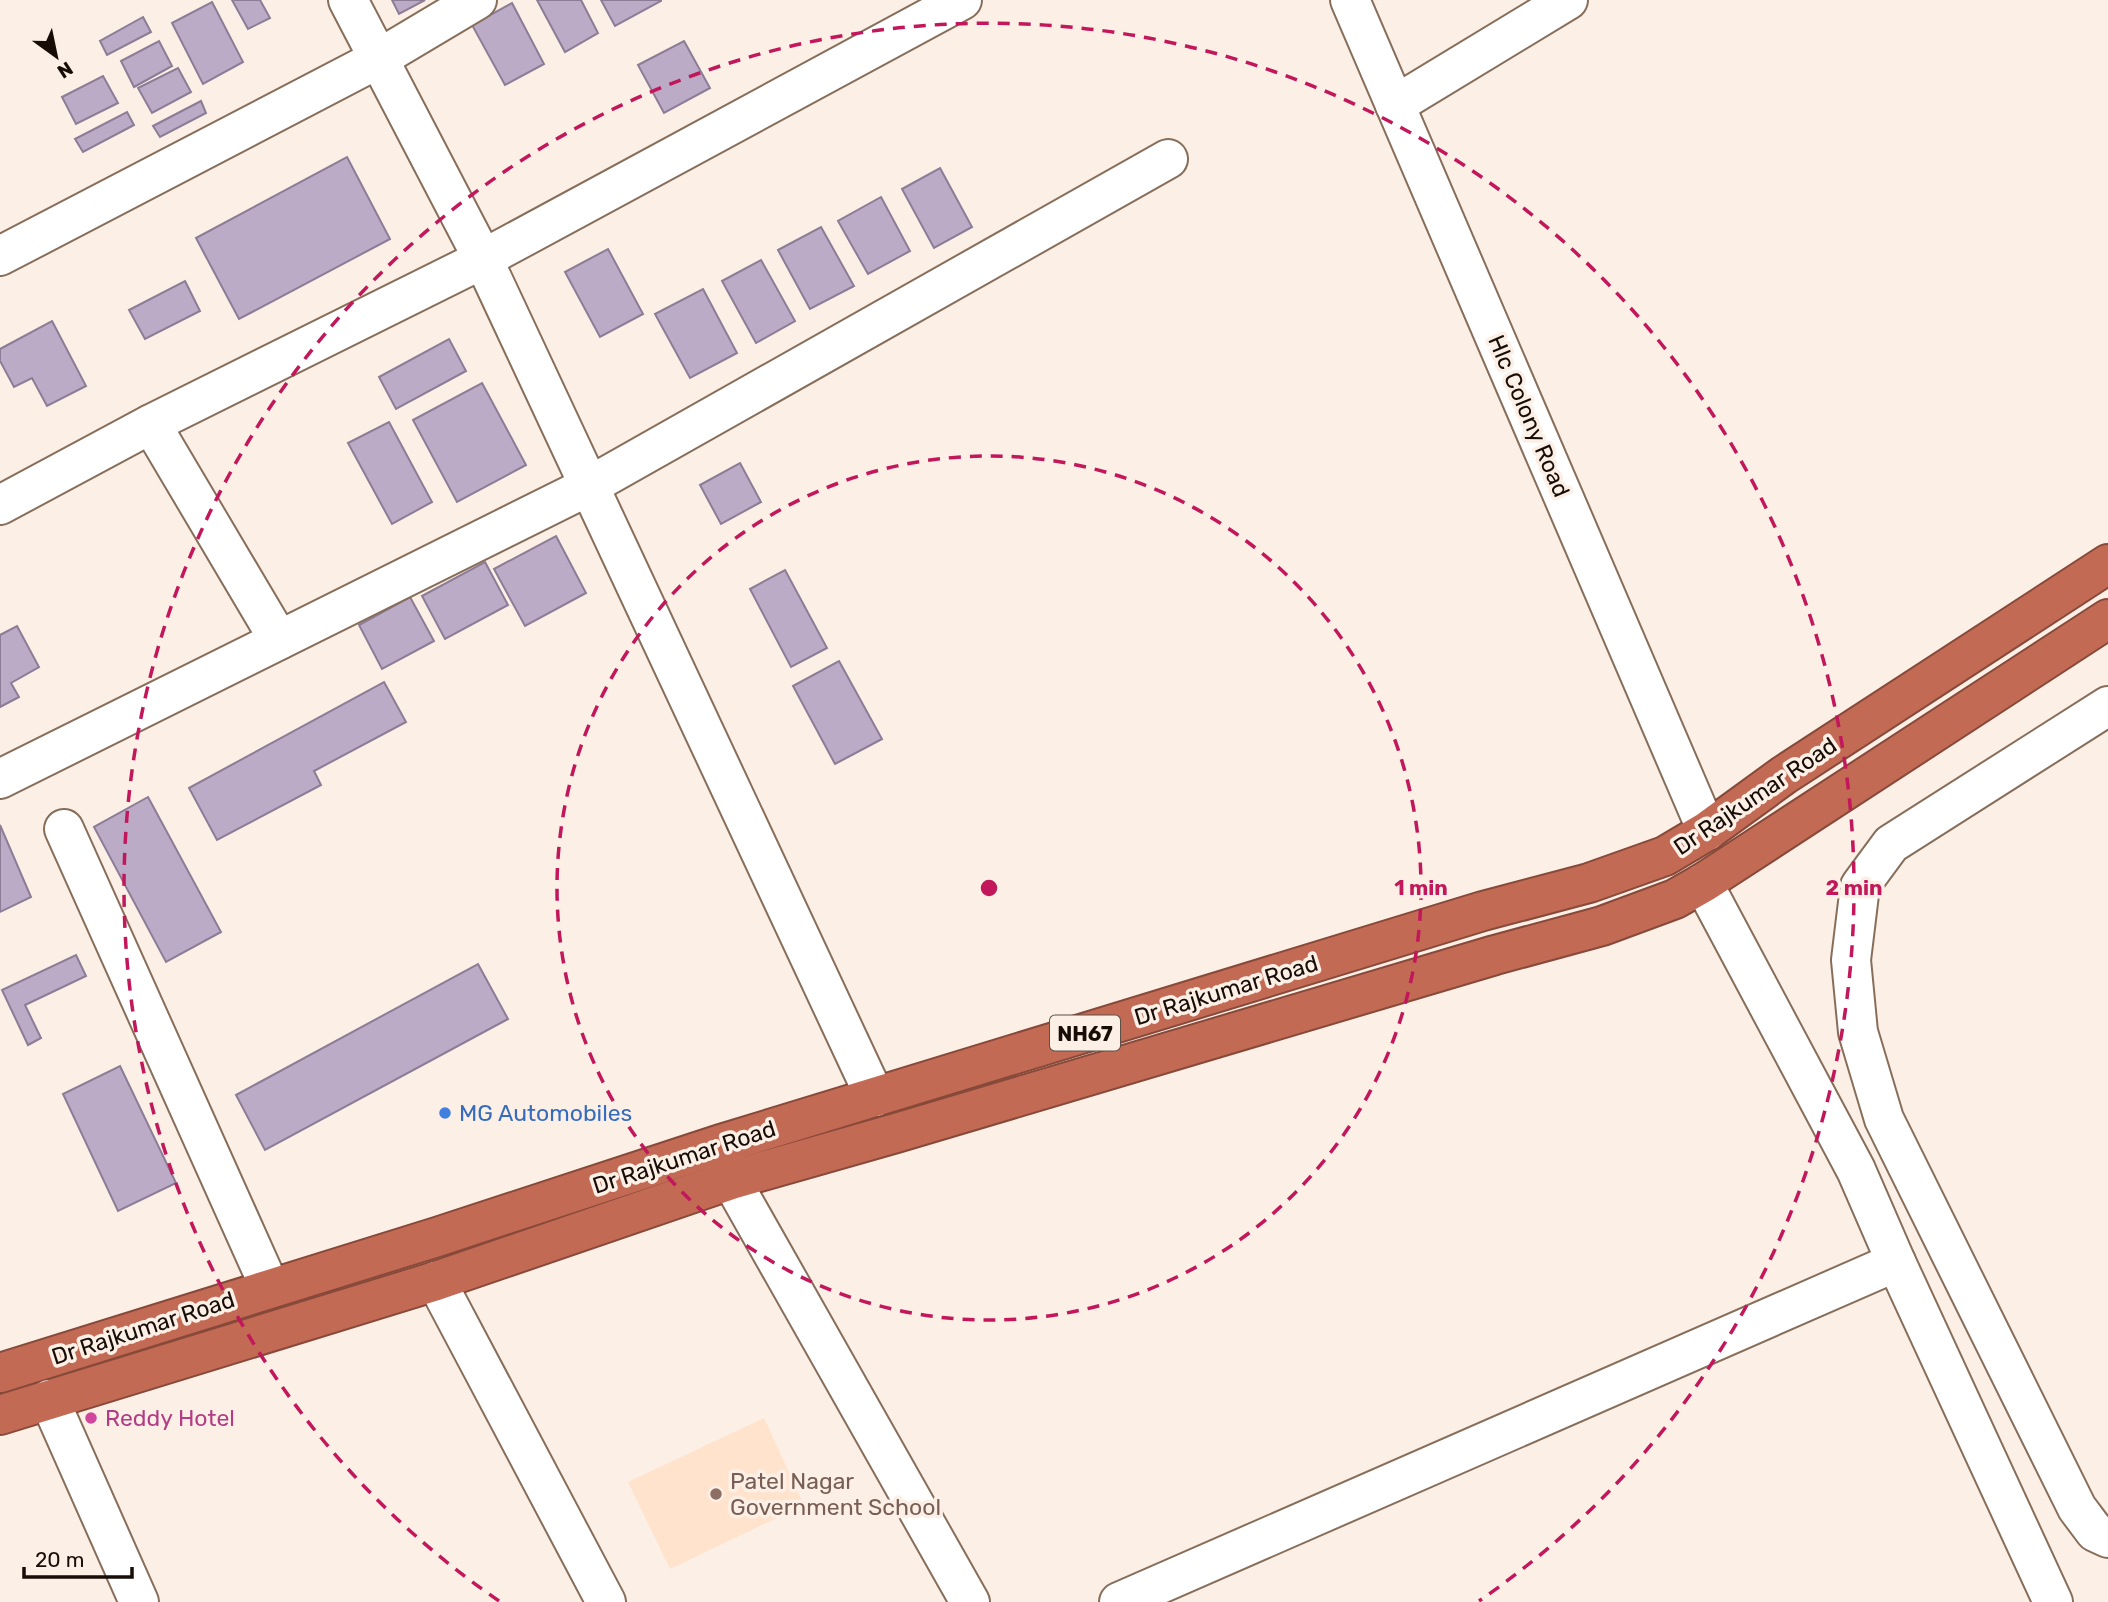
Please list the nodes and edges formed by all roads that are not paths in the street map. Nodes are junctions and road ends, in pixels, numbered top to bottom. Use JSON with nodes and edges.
{"nodes":[{"id":1,"x":348,"y":0,"type":"edge"},
{"id":2,"x":477,"y":0,"type":"edge"},
{"id":3,"x":962,"y":0,"type":"edge"},
{"id":4,"x":1350,"y":0,"type":"edge"},
{"id":5,"x":1568,"y":0,"type":"edge"},
{"id":6,"x":378,"y":59,"type":"junction"},
{"id":7,"x":1395,"y":105,"type":"junction"},
{"id":8,"x":1168,"y":159,"type":"dead end"},
{"id":9,"x":0,"y":256,"type":"edge"},
{"id":10,"x":483,"y":259,"type":"junction"},
{"id":11,"x":151,"y":424,"type":"junction"},
{"id":12,"x":589,"y":486,"type":"junction"},
{"id":13,"x":0,"y":505,"type":"edge"},
{"id":14,"x":2108,"y":564,"type":"edge"},
{"id":15,"x":2108,"y":619,"type":"edge"},
{"id":16,"x":279,"y":640,"type":"junction"},
{"id":17,"x":2108,"y":706,"type":"edge"},
{"id":18,"x":0,"y":779,"type":"edge"},
{"id":19,"x":64,"y":829,"type":"dead end"},
{"id":20,"x":1707,"y":831,"type":"junction"},
{"id":21,"x":1703,"y":883,"type":"junction"},
{"id":22,"x":875,"y":1097,"type":"junction"},
{"id":23,"x":726,"y":1162,"type":"junction"},
{"id":24,"x":1896,"y":1262,"type":"junction"},
{"id":25,"x":436,"y":1281,"type":"junction"},
{"id":26,"x":270,"y":1288,"type":"junction"},
{"id":27,"x":0,"y":1373,"type":"edge"},
{"id":28,"x":49,"y":1399,"type":"junction"},
{"id":29,"x":0,"y":1415,"type":"edge"},
{"id":30,"x":2108,"y":1538,"type":"edge"},
{"id":31,"x":139,"y":1602,"type":"edge"},
{"id":32,"x":606,"y":1602,"type":"edge"},
{"id":33,"x":970,"y":1602,"type":"edge"},
{"id":34,"x":1119,"y":1602,"type":"edge"},
{"id":35,"x":2053,"y":1602,"type":"edge"}],
"edges":[{"from":1,"to":6,"type":"street"},
{"from":2,"to":6,"type":"street"},
{"from":3,"to":10,"type":"street"},
{"from":4,"to":7,"type":"street","name":"Hlc Colony Road"},
{"from":5,"to":7,"type":"street"},
{"from":6,"to":9,"type":"street"},
{"from":6,"to":10,"type":"street"},
{"from":7,"to":20,"type":"street","name":"Hlc Colony Road"},
{"from":8,"to":12,"type":"street"},
{"from":10,"to":11,"type":"street"},
{"from":10,"to":12,"type":"street"},
{"from":11,"to":13,"type":"street"},
{"from":11,"to":16,"type":"street"},
{"from":12,"to":16,"type":"street"},
{"from":12,"to":22,"type":"street"},
{"from":14,"to":20,"type":"highway","name":"Dr Rajkumar Road","number":"NH67"},
{"from":15,"to":21,"type":"highway","name":"Dr Rajkumar Road","number":"NH67"},
{"from":16,"to":18,"type":"street"},
{"from":17,"to":30,"type":"street"},
{"from":19,"to":26,"type":"street"},
{"from":20,"to":22,"type":"highway","name":"Dr Rajkumar Road","number":"NH67"},
{"from":21,"to":23,"type":"highway","name":"Dr Rajkumar Road","number":"NH67"},
{"from":21,"to":24,"type":"street"},
{"from":22,"to":23,"type":"highway","name":"Dr Rajkumar Road","number":"NH67"},
{"from":23,"to":25,"type":"highway","name":"Dr Rajkumar Road","number":"NH67"},
{"from":23,"to":26,"type":"highway","name":"Dr Rajkumar Road","number":"NH67"},
{"from":23,"to":33,"type":"street"},
{"from":24,"to":34,"type":"street"},
{"from":24,"to":35,"type":"street"},
{"from":25,"to":28,"type":"highway","name":"Dr Rajkumar Road","number":"NH67"},
{"from":25,"to":32,"type":"street"},
{"from":26,"to":27,"type":"highway","name":"Dr Rajkumar Road","number":"NH67"},
{"from":28,"to":29,"type":"highway","name":"Dr Rajkumar Road","number":"NH67"},
{"from":28,"to":31,"type":"street"}]}
